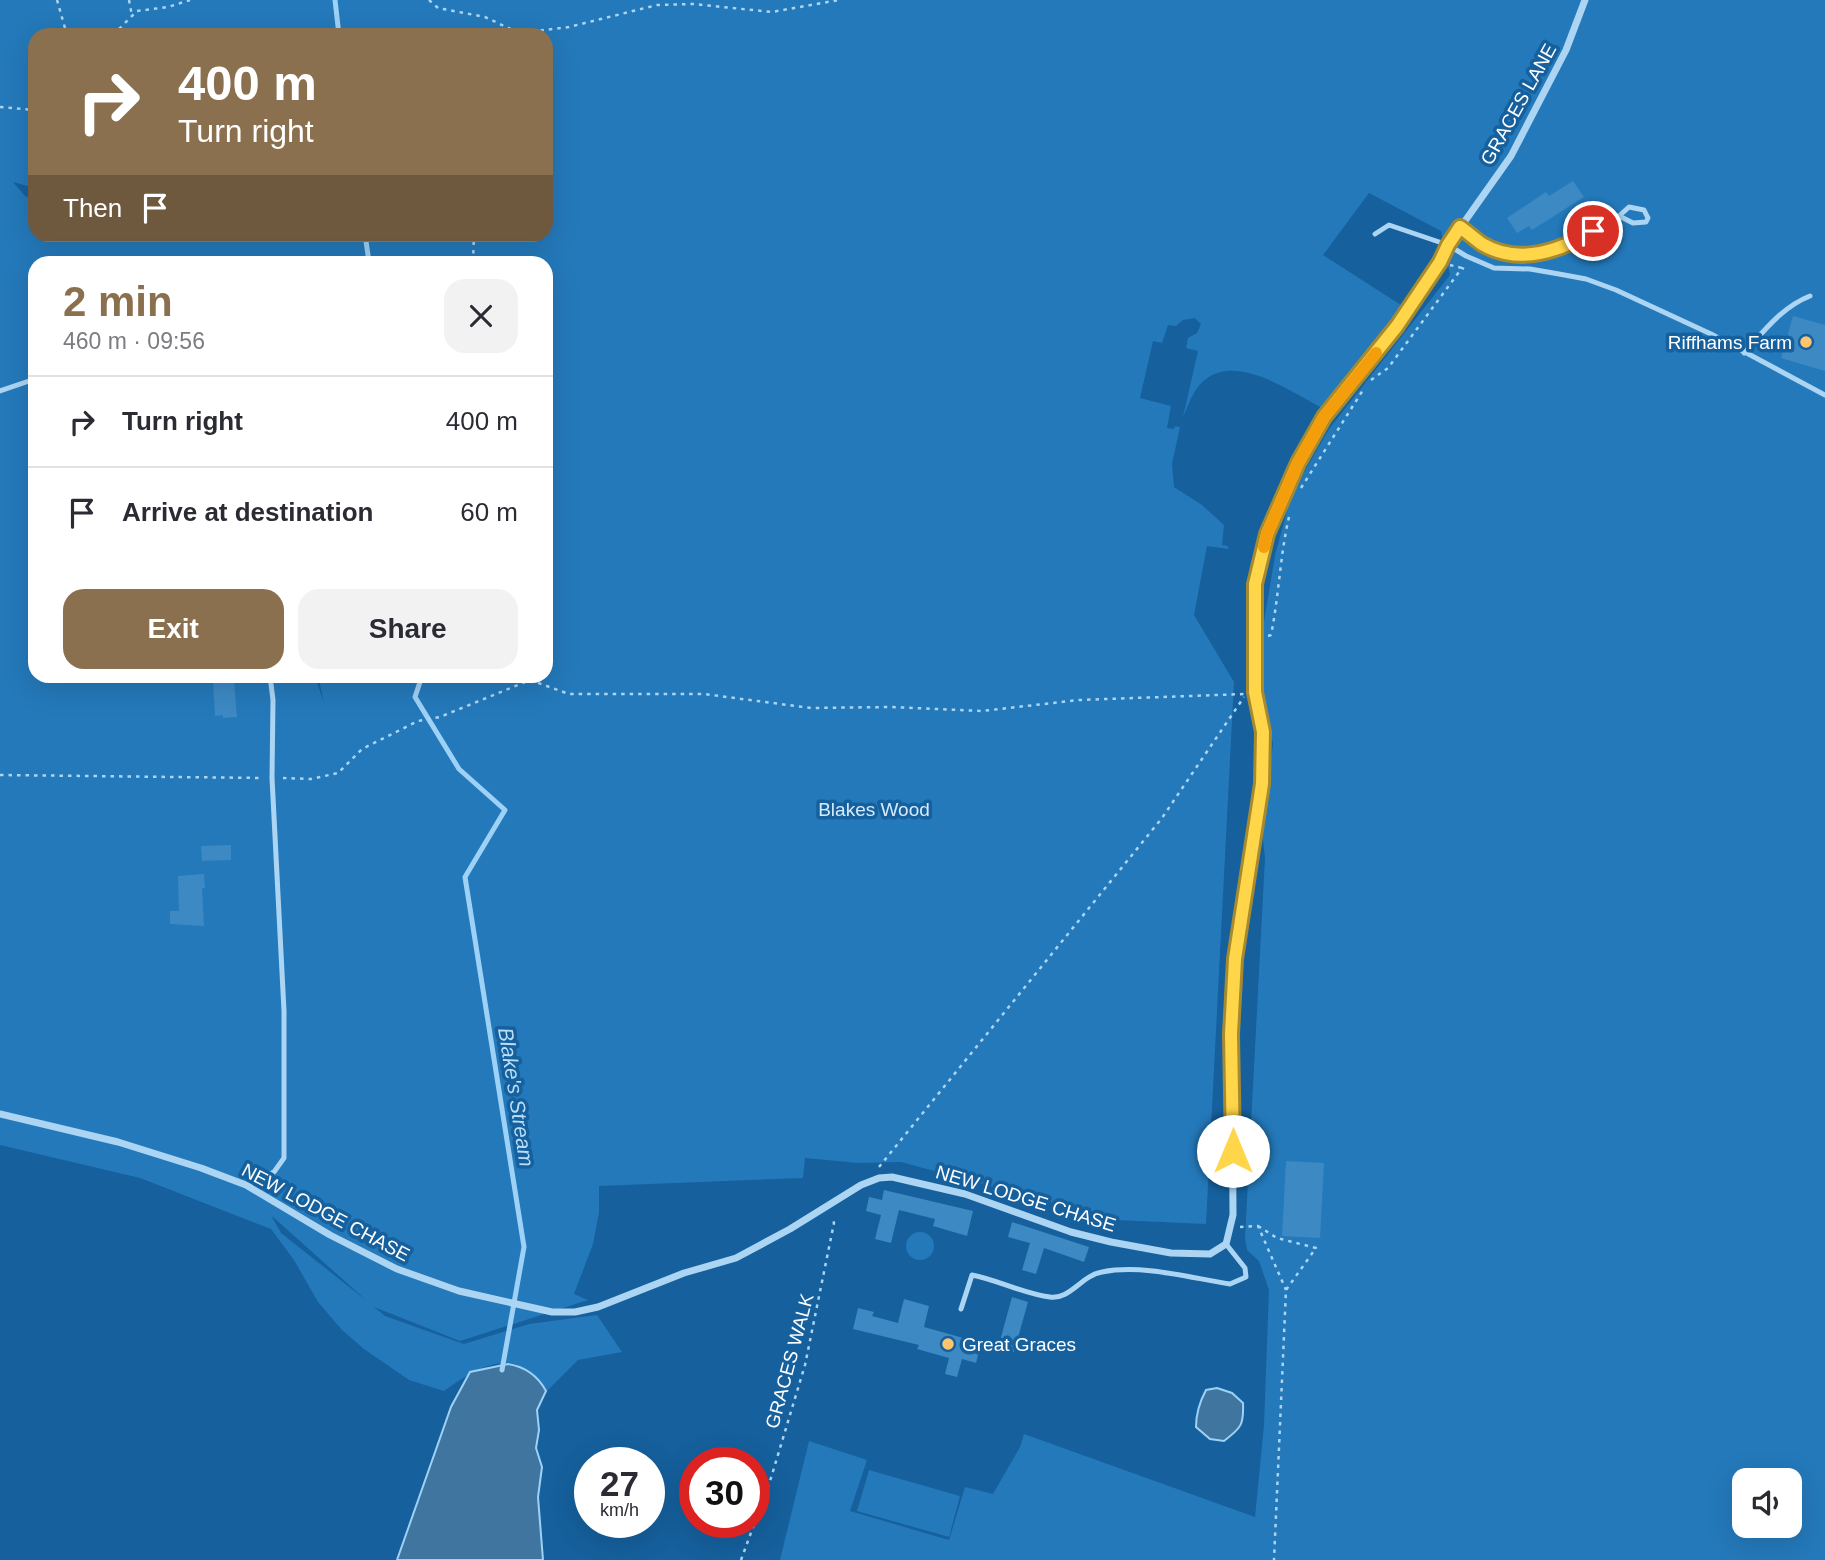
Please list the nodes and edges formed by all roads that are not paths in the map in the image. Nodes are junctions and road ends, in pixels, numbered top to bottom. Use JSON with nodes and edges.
{"nodes":[{"id":1,"x":1585,"y":0,"type":"edge"},
{"id":2,"x":1619,"y":215,"type":"junction"},
{"id":3,"x":1460,"y":227,"type":"junction"},
{"id":4,"x":1374,"y":234,"type":"dead end"},
{"id":5,"x":1448,"y":245,"type":"junction"},
{"id":6,"x":1810,"y":296,"type":"dead end"},
{"id":7,"x":1744,"y":353,"type":"junction"},
{"id":8,"x":28,"y":381,"type":"edge"},
{"id":9,"x":0,"y":391,"type":"edge"},
{"id":10,"x":1825,"y":395,"type":"edge"},
{"id":11,"x":271,"y":683,"type":"edge"},
{"id":12,"x":0,"y":1114,"type":"edge"},
{"id":13,"x":246,"y":1185,"type":"junction"},
{"id":14,"x":1226,"y":1244,"type":"junction"},
{"id":15,"x":961,"y":1309,"type":"dead end"}],
"edges":[{"from":1,"to":3,"type":"street","name":"GRACES LANE"},
{"from":2,"to":2,"type":"lane"},
{"from":2,"to":3,"type":"lane"},
{"from":3,"to":5,"type":"street","name":"GRACES LANE"},
{"from":4,"to":5,"type":"lane"},
{"from":5,"to":7,"type":"lane"},
{"from":5,"to":14,"type":"street","name":"GRACES LANE"},
{"from":6,"to":7,"type":"lane"},
{"from":7,"to":10,"type":"lane"},
{"from":8,"to":9,"type":"lane"},
{"from":11,"to":13,"type":"lane"},
{"from":12,"to":13,"type":"street","name":"NEW LODGE CHASE"},
{"from":13,"to":14,"type":"street","name":"NEW LODGE CHASE"},
{"from":14,"to":15,"type":"lane"}]}
